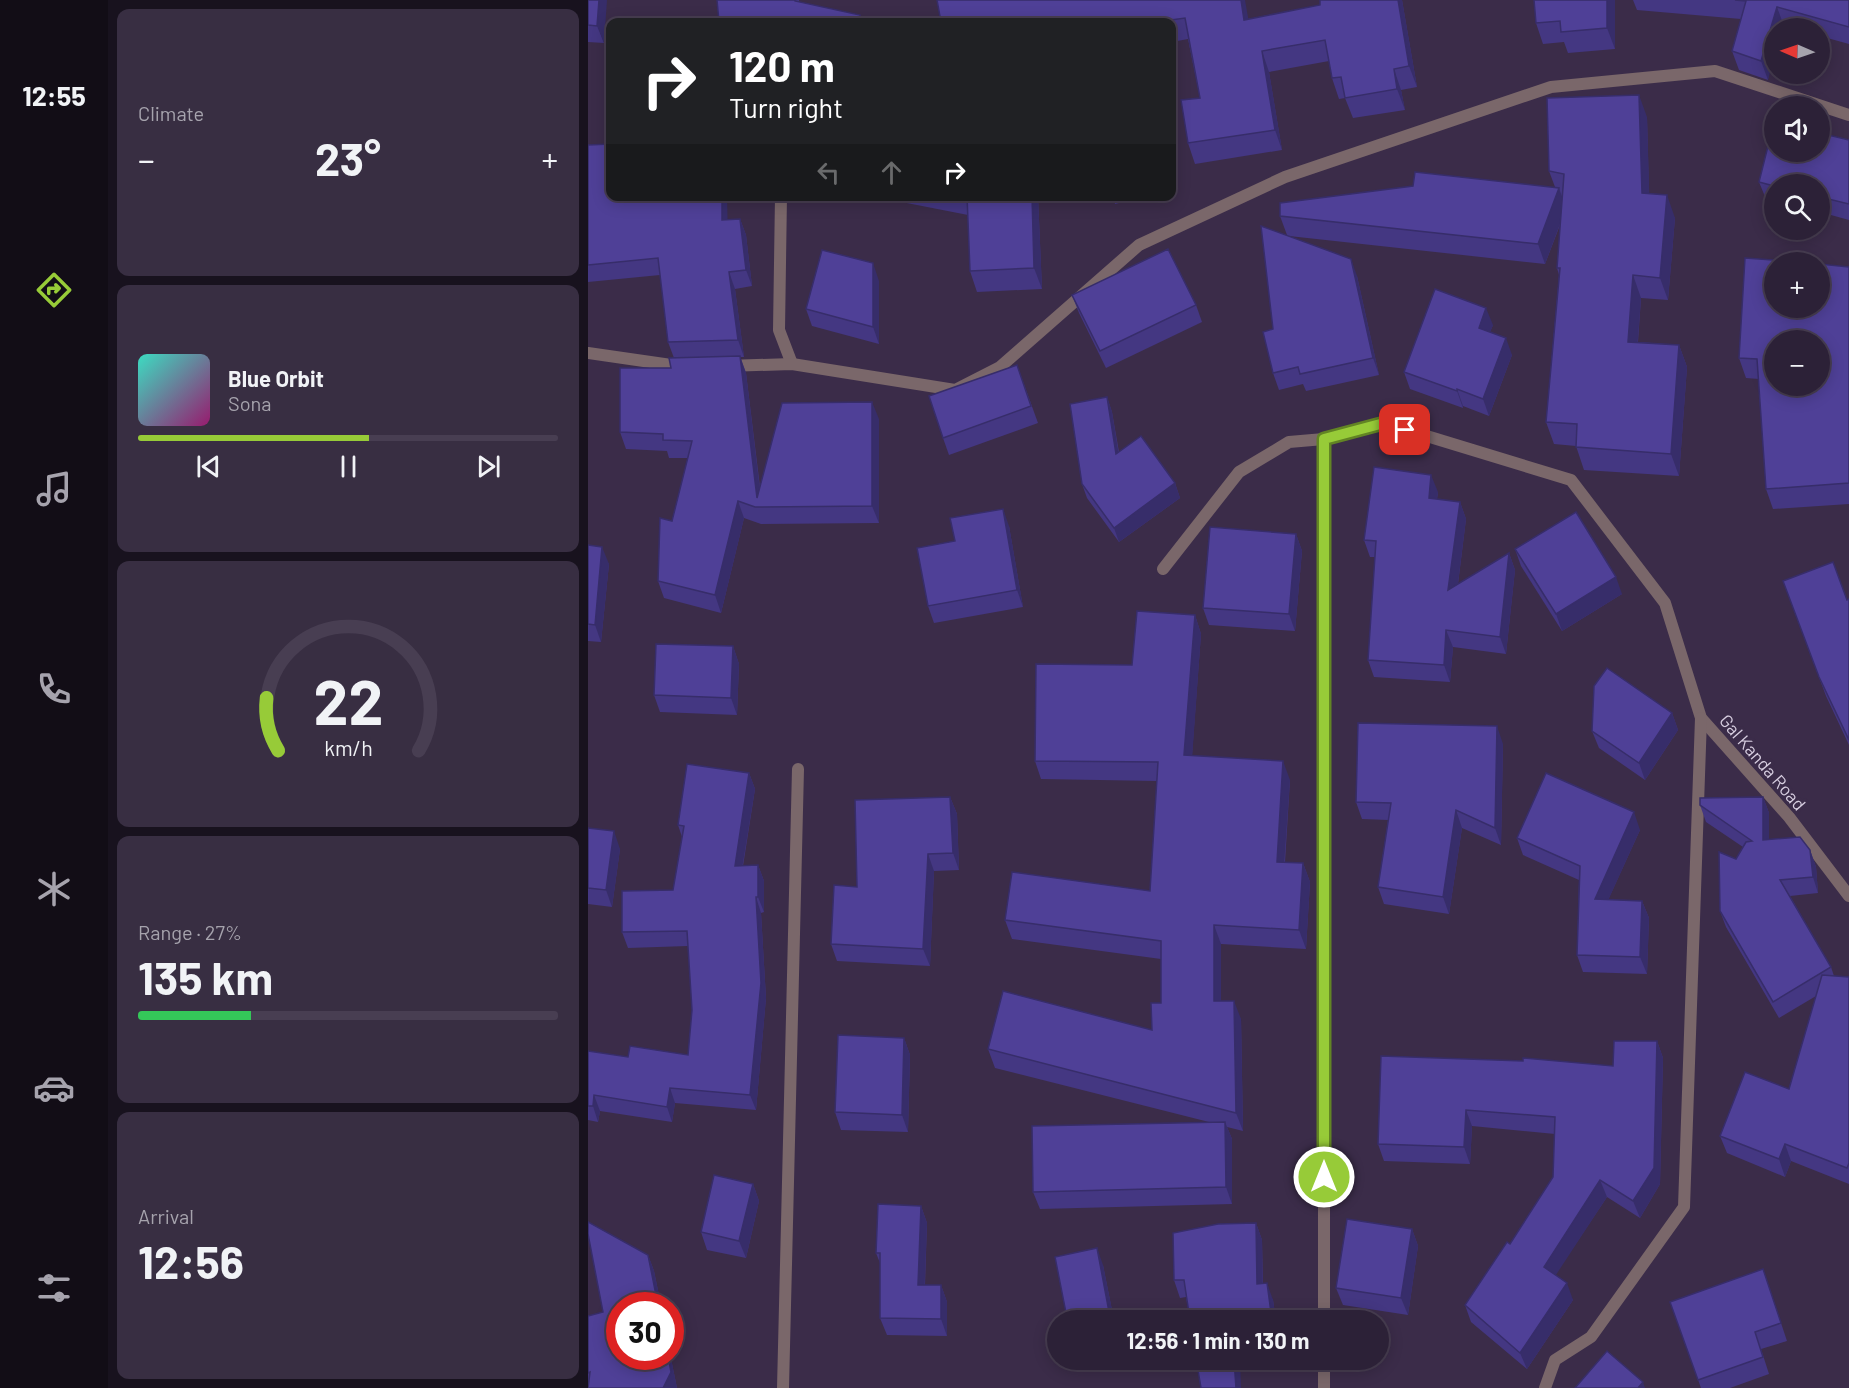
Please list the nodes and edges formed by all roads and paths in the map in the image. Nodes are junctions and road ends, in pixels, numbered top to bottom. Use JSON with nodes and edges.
{"nodes":[{"id":1,"x":1849,"y":115,"type":"edge"},
{"id":2,"x":781,"y":201,"type":"edge"},
{"id":3,"x":588,"y":353,"type":"edge"},
{"id":4,"x":792,"y":363,"type":"junction"},
{"id":5,"x":1324,"y":439,"type":"junction"},
{"id":6,"x":1163,"y":569,"type":"dead end"},
{"id":7,"x":1701,"y":718,"type":"junction"},
{"id":8,"x":798,"y":769,"type":"dead end"},
{"id":9,"x":1849,"y":896,"type":"edge"},
{"id":10,"x":1324,"y":1310,"type":"edge"},
{"id":11,"x":1324,"y":1370,"type":"edge"},
{"id":12,"x":783,"y":1388,"type":"edge"},
{"id":13,"x":1324,"y":1388,"type":"edge"},
{"id":14,"x":1545,"y":1388,"type":"edge"}],
"edges":[{"from":1,"to":4,"type":"street"},
{"from":2,"to":4,"type":"street"},
{"from":3,"to":4,"type":"street"},
{"from":5,"to":6,"type":"street"},
{"from":5,"to":7,"type":"street","name":"Gal Kanda Road"},
{"from":5,"to":10,"type":"street"},
{"from":7,"to":9,"type":"street","name":"Gal Kanda Road"},
{"from":7,"to":14,"type":"street"},
{"from":8,"to":12,"type":"street"},
{"from":11,"to":13,"type":"street"}]}
